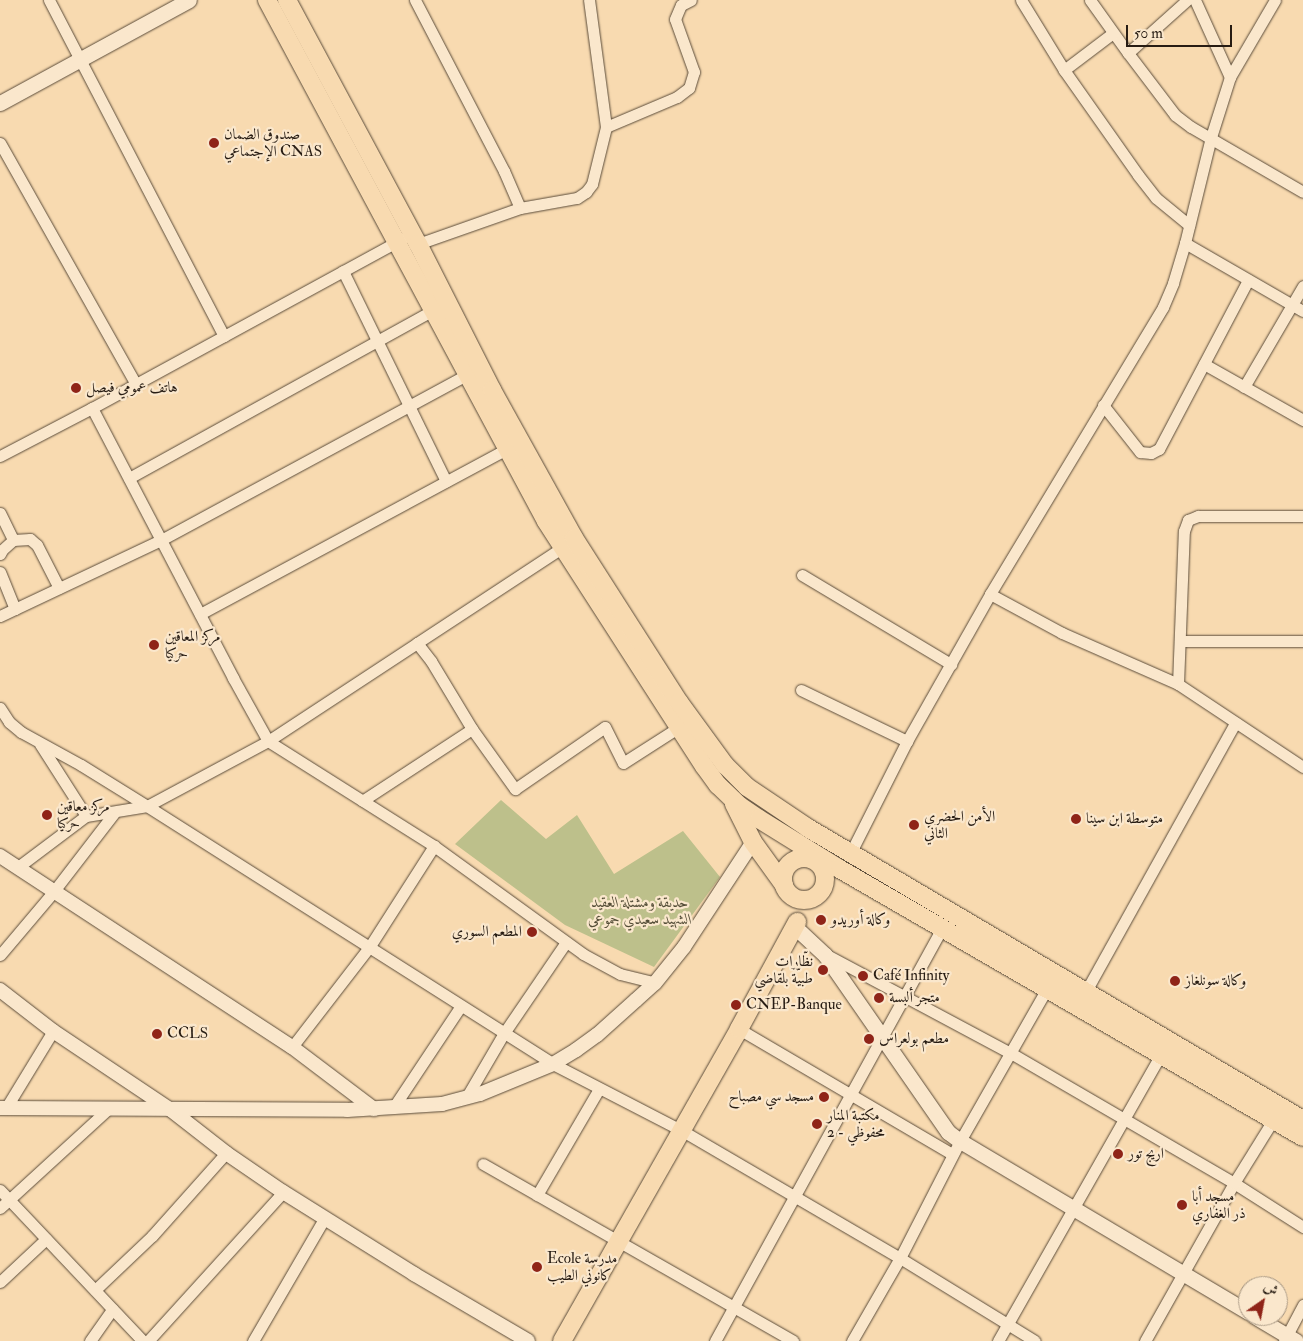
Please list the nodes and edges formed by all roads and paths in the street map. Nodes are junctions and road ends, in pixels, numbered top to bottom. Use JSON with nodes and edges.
{"nodes":[{"id":1,"x":49,"y":0,"type":"edge"},
{"id":2,"x":189,"y":0,"type":"edge"},
{"id":3,"x":267,"y":0,"type":"edge"},
{"id":4,"x":286,"y":0,"type":"edge"},
{"id":5,"x":415,"y":0,"type":"edge"},
{"id":6,"x":589,"y":0,"type":"edge"},
{"id":7,"x":691,"y":0,"type":"edge"},
{"id":8,"x":1021,"y":0,"type":"edge"},
{"id":9,"x":1090,"y":0,"type":"edge"},
{"id":10,"x":1187,"y":0,"type":"edge"},
{"id":11,"x":1195,"y":0,"type":"edge"},
{"id":12,"x":1275,"y":0,"type":"edge"},
{"id":13,"x":1113,"y":32,"type":"junction"},
{"id":14,"x":1128,"y":53,"type":"junction"},
{"id":15,"x":82,"y":60,"type":"junction"},
{"id":16,"x":1064,"y":70,"type":"junction"},
{"id":17,"x":1230,"y":77,"type":"junction"},
{"id":18,"x":0,"y":103,"type":"edge"},
{"id":19,"x":606,"y":127,"type":"junction"},
{"id":20,"x":1212,"y":137,"type":"junction"},
{"id":21,"x":0,"y":142,"type":"edge"},
{"id":22,"x":1303,"y":192,"type":"edge"},
{"id":23,"x":520,"y":208,"type":"junction"},
{"id":24,"x":1190,"y":226,"type":"junction"},
{"id":25,"x":415,"y":239,"type":"junction"},
{"id":26,"x":395,"y":242,"type":"junction"},
{"id":27,"x":1185,"y":243,"type":"junction"},
{"id":28,"x":343,"y":272,"type":"junction"},
{"id":29,"x":1248,"y":280,"type":"junction"},
{"id":30,"x":1303,"y":286,"type":"edge"},
{"id":31,"x":1292,"y":305,"type":"junction"},
{"id":32,"x":432,"y":311,"type":"junction"},
{"id":33,"x":1303,"y":311,"type":"edge"},
{"id":34,"x":224,"y":336,"type":"junction"},
{"id":35,"x":378,"y":341,"type":"junction"},
{"id":36,"x":1204,"y":364,"type":"junction"},
{"id":37,"x":474,"y":371,"type":"junction"},
{"id":38,"x":136,"y":384,"type":"junction"},
{"id":39,"x":1244,"y":387,"type":"junction"},
{"id":40,"x":409,"y":404,"type":"junction"},
{"id":41,"x":1103,"y":405,"type":"junction"},
{"id":42,"x":92,"y":408,"type":"junction"},
{"id":43,"x":1303,"y":420,"type":"edge"},
{"id":44,"x":507,"y":449,"type":"junction"},
{"id":45,"x":0,"y":456,"type":"edge"},
{"id":46,"x":129,"y":478,"type":"junction"},
{"id":47,"x":446,"y":482,"type":"junction"},
{"id":48,"x":0,"y":513,"type":"edge"},
{"id":49,"x":1303,"y":516,"type":"edge"},
{"id":50,"x":13,"y":540,"type":"junction"},
{"id":51,"x":161,"y":540,"type":"junction"},
{"id":52,"x":563,"y":547,"type":"junction"},
{"id":53,"x":0,"y":554,"type":"edge"},
{"id":54,"x":0,"y":572,"type":"edge"},
{"id":55,"x":802,"y":575,"type":"dead end"},
{"id":56,"x":59,"y":588,"type":"junction"},
{"id":57,"x":990,"y":594,"type":"junction"},
{"id":58,"x":15,"y":609,"type":"junction"},
{"id":59,"x":200,"y":614,"type":"junction"},
{"id":60,"x":0,"y":616,"type":"edge"},
{"id":61,"x":1303,"y":641,"type":"edge"},
{"id":62,"x":1180,"y":642,"type":"junction"},
{"id":63,"x":417,"y":643,"type":"junction"},
{"id":64,"x":951,"y":664,"type":"junction"},
{"id":65,"x":1178,"y":684,"type":"junction"},
{"id":66,"x":801,"y":690,"type":"dead end"},
{"id":67,"x":0,"y":708,"type":"edge"},
{"id":68,"x":1235,"y":723,"type":"junction"},
{"id":69,"x":678,"y":727,"type":"junction"},
{"id":70,"x":472,"y":729,"type":"junction"},
{"id":71,"x":268,"y":741,"type":"junction"},
{"id":72,"x":907,"y":741,"type":"junction"},
{"id":73,"x":40,"y":744,"type":"junction"},
{"id":74,"x":1303,"y":767,"type":"edge"},
{"id":75,"x":732,"y":799,"type":"junction"},
{"id":76,"x":362,"y":802,"type":"junction"},
{"id":77,"x":146,"y":806,"type":"junction"},
{"id":78,"x":114,"y":813,"type":"junction"},
{"id":79,"x":86,"y":816,"type":"junction"},
{"id":80,"x":753,"y":842,"type":"junction"},
{"id":81,"x":851,"y":845,"type":"junction"},
{"id":82,"x":434,"y":846,"type":"junction"},
{"id":83,"x":0,"y":856,"type":"edge"},
{"id":84,"x":810,"y":856,"type":"junction"},
{"id":85,"x":18,"y":867,"type":"junction"},
{"id":86,"x":838,"y":868,"type":"junction"},
{"id":87,"x":821,"y":888,"type":"junction"},
{"id":88,"x":787,"y":890,"type":"junction"},
{"id":89,"x":54,"y":891,"type":"junction"},
{"id":90,"x":796,"y":924,"type":"junction"},
{"id":91,"x":942,"y":928,"type":"junction"},
{"id":92,"x":566,"y":942,"type":"junction"},
{"id":93,"x":370,"y":946,"type":"junction"},
{"id":94,"x":825,"y":954,"type":"junction"},
{"id":95,"x":0,"y":955,"type":"edge"},
{"id":96,"x":655,"y":983,"type":"junction"},
{"id":97,"x":1048,"y":987,"type":"junction"},
{"id":98,"x":0,"y":990,"type":"edge"},
{"id":99,"x":1086,"y":991,"type":"junction"},
{"id":100,"x":905,"y":996,"type":"junction"},
{"id":101,"x":460,"y":1007,"type":"junction"},
{"id":102,"x":739,"y":1029,"type":"junction"},
{"id":103,"x":53,"y":1031,"type":"junction"},
{"id":104,"x":504,"y":1033,"type":"junction"},
{"id":105,"x":883,"y":1037,"type":"junction"},
{"id":106,"x":292,"y":1047,"type":"junction"},
{"id":107,"x":1165,"y":1047,"type":"junction"},
{"id":108,"x":1009,"y":1052,"type":"junction"},
{"id":109,"x":553,"y":1064,"type":"junction"},
{"id":110,"x":599,"y":1089,"type":"junction"},
{"id":111,"x":851,"y":1095,"type":"junction"},
{"id":112,"x":466,"y":1098,"type":"junction"},
{"id":113,"x":3,"y":1108,"type":"edge"},
{"id":114,"x":393,"y":1108,"type":"junction"},
{"id":115,"x":374,"y":1109,"type":"junction"},
{"id":116,"x":108,"y":1110,"type":"junction"},
{"id":117,"x":171,"y":1110,"type":"junction"},
{"id":118,"x":1124,"y":1119,"type":"junction"},
{"id":119,"x":1273,"y":1120,"type":"junction"},
{"id":120,"x":1303,"y":1120,"type":"edge"},
{"id":121,"x":681,"y":1130,"type":"junction"},
{"id":122,"x":1303,"y":1137,"type":"edge"},
{"id":123,"x":956,"y":1147,"type":"junction"},
{"id":124,"x":226,"y":1153,"type":"junction"},
{"id":125,"x":483,"y":1164,"type":"dead end"},
{"id":126,"x":1234,"y":1183,"type":"junction"},
{"id":127,"x":0,"y":1190,"type":"edge"},
{"id":128,"x":282,"y":1192,"type":"junction"},
{"id":129,"x":537,"y":1195,"type":"junction"},
{"id":130,"x":795,"y":1196,"type":"junction"},
{"id":131,"x":5,"y":1204,"type":"edge"},
{"id":132,"x":1074,"y":1209,"type":"junction"},
{"id":133,"x":324,"y":1219,"type":"junction"},
{"id":134,"x":1303,"y":1227,"type":"edge"},
{"id":135,"x":46,"y":1239,"type":"junction"},
{"id":136,"x":618,"y":1240,"type":"junction"},
{"id":137,"x":900,"y":1258,"type":"junction"},
{"id":138,"x":1184,"y":1275,"type":"junction"},
{"id":139,"x":0,"y":1282,"type":"edge"},
{"id":140,"x":94,"y":1290,"type":"junction"},
{"id":141,"x":1303,"y":1305,"type":"edge"},
{"id":142,"x":1238,"y":1306,"type":"edge"},
{"id":143,"x":733,"y":1307,"type":"junction"},
{"id":144,"x":112,"y":1309,"type":"junction"},
{"id":145,"x":1007,"y":1324,"type":"junction"},
{"id":146,"x":1269,"y":1326,"type":"edge"},
{"id":147,"x":1289,"y":1339,"type":"edge"},
{"id":148,"x":90,"y":1341,"type":"edge"},
{"id":149,"x":143,"y":1341,"type":"edge"},
{"id":150,"x":148,"y":1341,"type":"edge"},
{"id":151,"x":254,"y":1341,"type":"edge"},
{"id":152,"x":528,"y":1341,"type":"edge"},
{"id":153,"x":562,"y":1341,"type":"edge"},
{"id":154,"x":715,"y":1341,"type":"edge"},
{"id":155,"x":793,"y":1341,"type":"edge"},
{"id":156,"x":852,"y":1341,"type":"edge"},
{"id":157,"x":998,"y":1341,"type":"edge"},
{"id":158,"x":1035,"y":1341,"type":"edge"},
{"id":159,"x":1145,"y":1341,"type":"edge"}],
"edges":[{"from":1,"to":15,"type":"street"},
{"from":2,"to":15,"type":"main road"},
{"from":3,"to":26,"type":"main road"},
{"from":4,"to":25,"type":"main road"},
{"from":5,"to":23,"type":"street"},
{"from":6,"to":19,"type":"street"},
{"from":7,"to":19,"type":"street"},
{"from":8,"to":16,"type":"street"},
{"from":9,"to":13,"type":"street"},
{"from":10,"to":14,"type":"street"},
{"from":11,"to":17,"type":"street"},
{"from":12,"to":17,"type":"street"},
{"from":13,"to":14,"type":"street"},
{"from":13,"to":16,"type":"street"},
{"from":14,"to":20,"type":"street"},
{"from":15,"to":18,"type":"main road"},
{"from":15,"to":34,"type":"street"},
{"from":16,"to":24,"type":"street"},
{"from":17,"to":20,"type":"street"},
{"from":19,"to":23,"type":"street"},
{"from":20,"to":22,"type":"street"},
{"from":20,"to":24,"type":"street"},
{"from":21,"to":38,"type":"street"},
{"from":23,"to":25,"type":"street"},
{"from":24,"to":27,"type":"street"},
{"from":25,"to":26,"type":"street"},
{"from":25,"to":37,"type":"main road"},
{"from":26,"to":28,"type":"street"},
{"from":26,"to":32,"type":"main road"},
{"from":27,"to":29,"type":"street"},
{"from":27,"to":41,"type":"street"},
{"from":28,"to":34,"type":"street"},
{"from":28,"to":35,"type":"street"},
{"from":29,"to":31,"type":"street"},
{"from":29,"to":36,"type":"street"},
{"from":30,"to":31,"type":"street"},
{"from":31,"to":33,"type":"street"},
{"from":31,"to":39,"type":"street"},
{"from":32,"to":35,"type":"street"},
{"from":32,"to":37,"type":"main road"},
{"from":34,"to":38,"type":"street"},
{"from":35,"to":40,"type":"street"},
{"from":35,"to":46,"type":"street"},
{"from":36,"to":39,"type":"street"},
{"from":36,"to":41,"type":"street"},
{"from":37,"to":40,"type":"street"},
{"from":37,"to":44,"type":"main road"},
{"from":37,"to":81,"type":"main road"},
{"from":38,"to":42,"type":"street"},
{"from":39,"to":43,"type":"street"},
{"from":40,"to":47,"type":"street"},
{"from":40,"to":51,"type":"street"},
{"from":41,"to":57,"type":"street"},
{"from":42,"to":45,"type":"street"},
{"from":42,"to":46,"type":"street"},
{"from":44,"to":47,"type":"street"},
{"from":44,"to":52,"type":"main road"},
{"from":46,"to":51,"type":"street"},
{"from":47,"to":59,"type":"street"},
{"from":48,"to":50,"type":"street"},
{"from":49,"to":62,"type":"street"},
{"from":50,"to":53,"type":"street"},
{"from":50,"to":56,"type":"street"},
{"from":51,"to":56,"type":"street"},
{"from":51,"to":59,"type":"street"},
{"from":52,"to":63,"type":"street"},
{"from":52,"to":69,"type":"main road"},
{"from":54,"to":58,"type":"street"},
{"from":55,"to":64,"type":"street"},
{"from":56,"to":58,"type":"street"},
{"from":57,"to":64,"type":"street"},
{"from":57,"to":65,"type":"street"},
{"from":58,"to":60,"type":"street"},
{"from":59,"to":71,"type":"street"},
{"from":61,"to":62,"type":"street"},
{"from":62,"to":65,"type":"street"},
{"from":63,"to":70,"type":"street"},
{"from":63,"to":71,"type":"street"},
{"from":64,"to":72,"type":"street"},
{"from":65,"to":68,"type":"street"},
{"from":66,"to":72,"type":"street"},
{"from":67,"to":73,"type":"street"},
{"from":68,"to":74,"type":"street"},
{"from":68,"to":99,"type":"street"},
{"from":69,"to":70,"type":"street"},
{"from":69,"to":75,"type":"main road"},
{"from":70,"to":76,"type":"street"},
{"from":71,"to":76,"type":"street"},
{"from":71,"to":77,"type":"street"},
{"from":72,"to":81,"type":"street"},
{"from":73,"to":77,"type":"street"},
{"from":73,"to":79,"type":"street"},
{"from":75,"to":80,"type":"main road"},
{"from":75,"to":84,"type":"main road"},
{"from":76,"to":82,"type":"street"},
{"from":77,"to":78,"type":"street"},
{"from":77,"to":93,"type":"street"},
{"from":78,"to":79,"type":"street"},
{"from":78,"to":89,"type":"street"},
{"from":79,"to":85,"type":"street"},
{"from":80,"to":88,"type":"main road"},
{"from":80,"to":96,"type":"street"},
{"from":81,"to":84,"type":"main road"},
{"from":81,"to":86,"type":"main road"},
{"from":81,"to":99,"type":"main road"},
{"from":82,"to":92,"type":"street"},
{"from":82,"to":93,"type":"street"},
{"from":83,"to":85,"type":"street"},
{"from":84,"to":86,"type":"main road"},
{"from":84,"to":87,"type":"main road"},
{"from":84,"to":88,"type":"main road"},
{"from":85,"to":89,"type":"street"},
{"from":86,"to":87,"type":"main road"},
{"from":86,"to":91,"type":"main road"},
{"from":87,"to":88,"type":"main road"},
{"from":87,"to":90,"type":"main road"},
{"from":88,"to":90,"type":"main road"},
{"from":89,"to":95,"type":"street"},
{"from":89,"to":106,"type":"street"},
{"from":90,"to":94,"type":"main road"},
{"from":90,"to":102,"type":"main road"},
{"from":91,"to":97,"type":"main road"},
{"from":91,"to":100,"type":"street"},
{"from":92,"to":96,"type":"street"},
{"from":92,"to":104,"type":"street"},
{"from":93,"to":101,"type":"street"},
{"from":93,"to":106,"type":"street"},
{"from":94,"to":100,"type":"street"},
{"from":94,"to":105,"type":"main road"},
{"from":96,"to":109,"type":"street"},
{"from":97,"to":107,"type":"main road"},
{"from":97,"to":108,"type":"street"},
{"from":98,"to":103,"type":"street"},
{"from":99,"to":107,"type":"main road"},
{"from":100,"to":105,"type":"street"},
{"from":100,"to":108,"type":"street"},
{"from":101,"to":104,"type":"street"},
{"from":101,"to":114,"type":"street"},
{"from":102,"to":111,"type":"street"},
{"from":102,"to":121,"type":"main road"},
{"from":103,"to":113,"type":"street"},
{"from":103,"to":117,"type":"street"},
{"from":104,"to":109,"type":"street"},
{"from":104,"to":112,"type":"street"},
{"from":105,"to":111,"type":"street"},
{"from":105,"to":123,"type":"main road"},
{"from":106,"to":115,"type":"street"},
{"from":107,"to":118,"type":"street"},
{"from":107,"to":119,"type":"main road"},
{"from":107,"to":120,"type":"main road"},
{"from":108,"to":118,"type":"street"},
{"from":108,"to":123,"type":"street"},
{"from":109,"to":110,"type":"street"},
{"from":109,"to":112,"type":"street"},
{"from":110,"to":121,"type":"street"},
{"from":110,"to":129,"type":"street"},
{"from":111,"to":123,"type":"street"},
{"from":111,"to":130,"type":"street"},
{"from":112,"to":114,"type":"street"},
{"from":113,"to":116,"type":"street"},
{"from":114,"to":115,"type":"street"},
{"from":115,"to":117,"type":"street"},
{"from":116,"to":117,"type":"street"},
{"from":116,"to":131,"type":"street"},
{"from":117,"to":124,"type":"street"},
{"from":118,"to":126,"type":"street"},
{"from":118,"to":132,"type":"street"},
{"from":119,"to":122,"type":"main road"},
{"from":119,"to":126,"type":"street"},
{"from":121,"to":130,"type":"street"},
{"from":121,"to":136,"type":"main road"},
{"from":123,"to":132,"type":"main road"},
{"from":123,"to":137,"type":"street"},
{"from":124,"to":128,"type":"street"},
{"from":124,"to":140,"type":"street"},
{"from":125,"to":129,"type":"street"},
{"from":126,"to":134,"type":"street"},
{"from":126,"to":138,"type":"street"},
{"from":127,"to":131,"type":"street"},
{"from":128,"to":133,"type":"street"},
{"from":128,"to":150,"type":"street"},
{"from":129,"to":136,"type":"street"},
{"from":130,"to":137,"type":"street"},
{"from":130,"to":143,"type":"street"},
{"from":131,"to":135,"type":"street"},
{"from":132,"to":138,"type":"main road"},
{"from":132,"to":145,"type":"street"},
{"from":133,"to":151,"type":"street"},
{"from":133,"to":152,"type":"street"},
{"from":135,"to":139,"type":"street"},
{"from":135,"to":140,"type":"street"},
{"from":136,"to":143,"type":"street"},
{"from":136,"to":153,"type":"main road"},
{"from":137,"to":145,"type":"street"},
{"from":137,"to":156,"type":"street"},
{"from":138,"to":142,"type":"main road"},
{"from":138,"to":159,"type":"street"},
{"from":140,"to":144,"type":"street"},
{"from":141,"to":147,"type":"street"},
{"from":143,"to":154,"type":"street"},
{"from":143,"to":155,"type":"street"},
{"from":144,"to":148,"type":"street"},
{"from":144,"to":149,"type":"street"},
{"from":145,"to":157,"type":"street"},
{"from":145,"to":158,"type":"street"},
{"from":146,"to":147,"type":"main road"}]}
